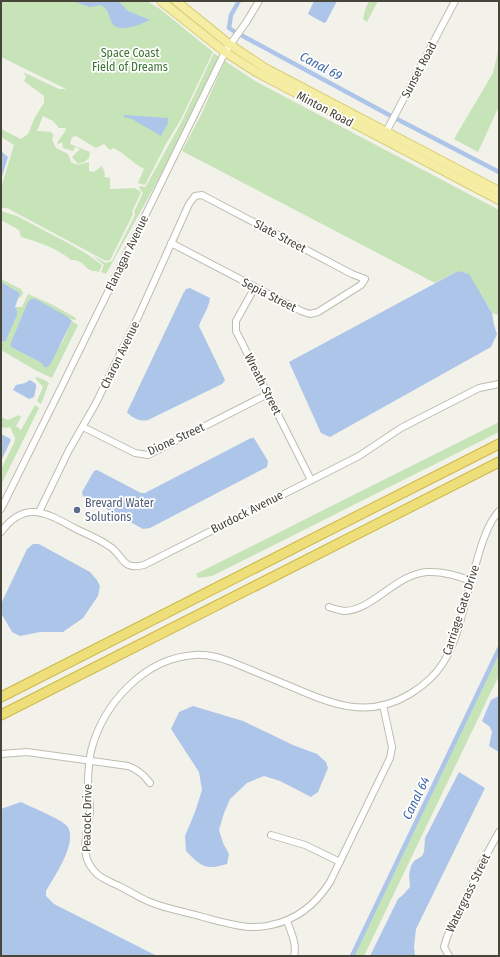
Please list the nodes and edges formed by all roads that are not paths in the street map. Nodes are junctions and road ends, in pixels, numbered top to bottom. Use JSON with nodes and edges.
{"nodes":[{"id":1,"x":161,"y":1,"type":"edge"},
{"id":2,"x":176,"y":1,"type":"edge"},
{"id":3,"x":259,"y":1,"type":"edge"},
{"id":4,"x":455,"y":1,"type":"edge"},
{"id":5,"x":227,"y":48,"type":"junction"},
{"id":6,"x":385,"y":136,"type":"junction"},
{"id":7,"x":499,"y":191,"type":"edge"},
{"id":8,"x":195,"y":196,"type":"joint"},
{"id":9,"x":499,"y":200,"type":"edge"},
{"id":10,"x":171,"y":243,"type":"junction"},
{"id":11,"x":365,"y":279,"type":"joint"},
{"id":12,"x":255,"y":287,"type":"junction"},
{"id":13,"x":499,"y":384,"type":"edge"},
{"id":14,"x":268,"y":394,"type":"junction"},
{"id":15,"x":83,"y":427,"type":"junction"},
{"id":16,"x":499,"y":444,"type":"edge"},
{"id":17,"x":499,"y":462,"type":"edge"},
{"id":18,"x":312,"y":480,"type":"junction"},
{"id":19,"x":1,"y":509,"type":"edge"},
{"id":20,"x":499,"y":511,"type":"edge"},
{"id":21,"x":39,"y":512,"type":"junction"},
{"id":22,"x":1,"y":532,"type":"edge"},
{"id":23,"x":472,"y":581,"type":"junction"},
{"id":24,"x":329,"y":607,"type":"dead end"},
{"id":25,"x":1,"y":697,"type":"edge"},
{"id":26,"x":383,"y":705,"type":"junction"},
{"id":27,"x":1,"y":715,"type":"edge"},
{"id":28,"x":1,"y":754,"type":"edge"},
{"id":29,"x":90,"y":760,"type":"junction"},
{"id":30,"x":150,"y":783,"type":"dead end"},
{"id":31,"x":499,"y":832,"type":"edge"},
{"id":32,"x":271,"y":835,"type":"dead end"},
{"id":33,"x":340,"y":862,"type":"junction"},
{"id":34,"x":287,"y":921,"type":"junction"},
{"id":35,"x":294,"y":956,"type":"edge"},
{"id":36,"x":449,"y":956,"type":"edge"}],
"edges":[{"from":1,"to":5,"type":"main road","name":"Minton Road"},
{"from":2,"to":5,"type":"main road","name":"Minton Road"},
{"from":3,"to":5,"type":"street","name":"Flanagan Avenue"},
{"from":4,"to":6,"type":"street","name":"Sunset Road"},
{"from":5,"to":6,"type":"main road","name":"Minton Road"},
{"from":5,"to":19,"type":"street","name":"Flanagan Avenue"},
{"from":6,"to":7,"type":"main road","name":"Minton Road"},
{"from":6,"to":9,"type":"main road","name":"Minton Road"},
{"from":8,"to":10,"type":"street","name":"Charon Avenue"},
{"from":8,"to":11,"type":"street","name":"Slate Street"},
{"from":10,"to":12,"type":"street","name":"Sepia Street"},
{"from":10,"to":15,"type":"street","name":"Charon Avenue"},
{"from":11,"to":12,"type":"street","name":"Sepia Street"},
{"from":12,"to":14,"type":"street","name":"Wreath Street"},
{"from":13,"to":18,"type":"street","name":"Burdock Avenue"},
{"from":14,"to":15,"type":"street","name":"Dione Street"},
{"from":14,"to":18,"type":"street","name":"Wreath Street"},
{"from":15,"to":21,"type":"street","name":"Charon Avenue"},
{"from":16,"to":25,"type":"highway"},
{"from":17,"to":27,"type":"highway"},
{"from":18,"to":21,"type":"street","name":"Burdock Avenue"},
{"from":20,"to":23,"type":"street","name":"Carriage Gate Drive"},
{"from":21,"to":22,"type":"street"},
{"from":23,"to":24,"type":"street"},
{"from":23,"to":26,"type":"street","name":"Carriage Gate Drive"},
{"from":26,"to":29,"type":"street","name":"Peacock Drive"},
{"from":26,"to":33,"type":"street","name":"Peacock Drive"},
{"from":28,"to":29,"type":"street"},
{"from":29,"to":30,"type":"street"},
{"from":29,"to":34,"type":"street","name":"Peacock Drive"},
{"from":31,"to":36,"type":"street","name":"Watergrass Street"},
{"from":32,"to":33,"type":"street"},
{"from":33,"to":34,"type":"street","name":"Peacock Drive"},
{"from":34,"to":35,"type":"street"}]}
